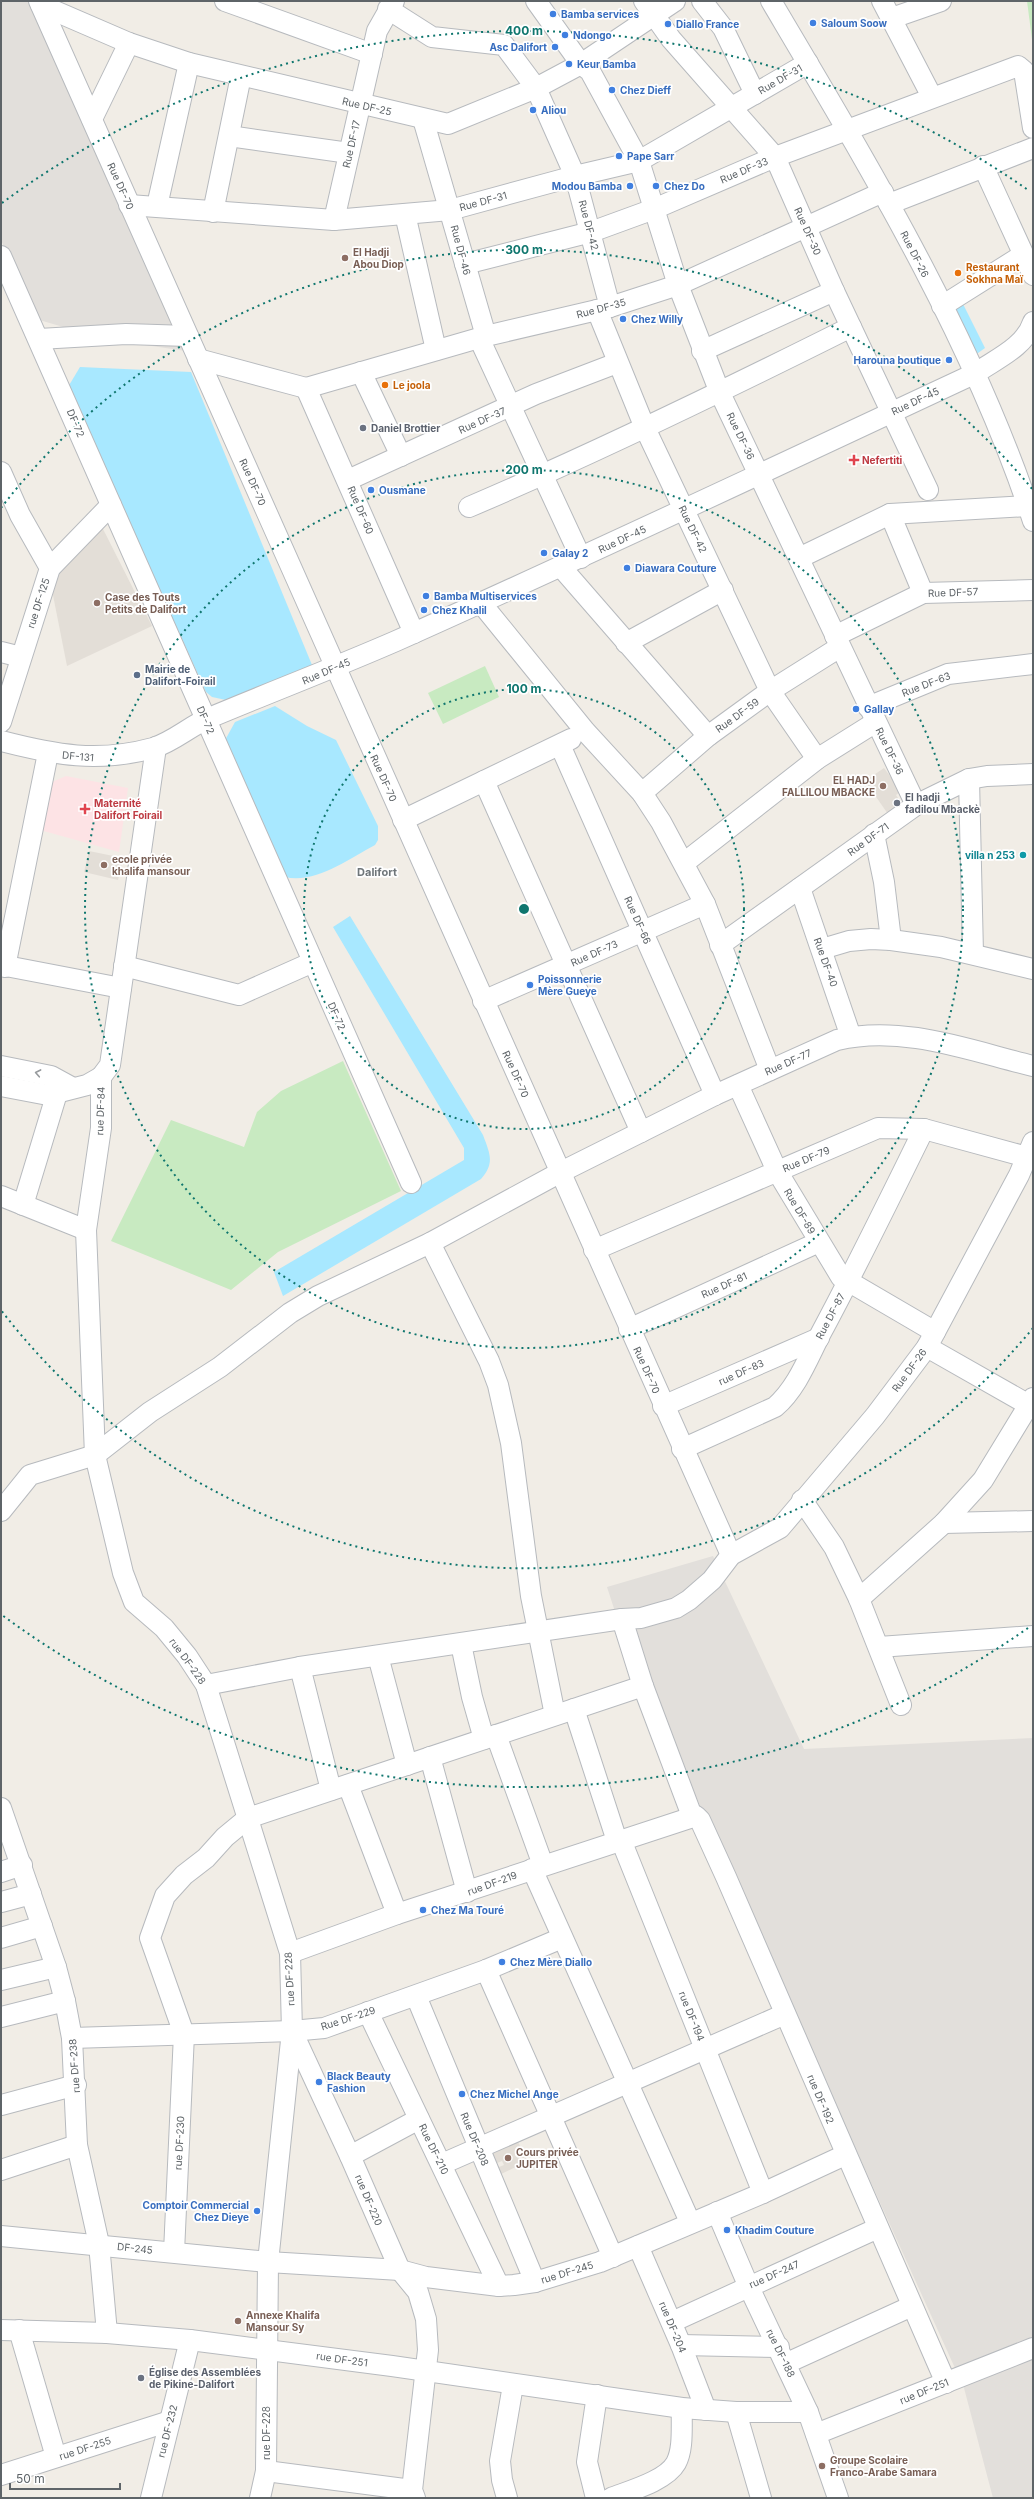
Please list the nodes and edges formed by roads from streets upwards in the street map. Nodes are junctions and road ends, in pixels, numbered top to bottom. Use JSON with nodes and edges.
{"nodes":[{"id":1,"x":225,"y":1,"type":"edge"},
{"id":2,"x":536,"y":1,"type":"edge"},
{"id":3,"x":675,"y":1,"type":"edge"},
{"id":4,"x":702,"y":1,"type":"edge"},
{"id":5,"x":771,"y":1,"type":"edge"},
{"id":6,"x":882,"y":1,"type":"edge"},
{"id":7,"x":941,"y":1,"type":"edge"},
{"id":8,"x":40,"y":3,"type":"edge"},
{"id":9,"x":391,"y":5,"type":"edge"},
{"id":10,"x":649,"y":7,"type":"edge"},
{"id":11,"x":892,"y":18,"type":"junction"},
{"id":12,"x":129,"y":43,"type":"junction"},
{"id":13,"x":372,"y":54,"type":"junction"},
{"id":14,"x":189,"y":63,"type":"junction"},
{"id":15,"x":580,"y":64,"type":"junction"},
{"id":16,"x":808,"y":64,"type":"junction"},
{"id":17,"x":241,"y":76,"type":"junction"},
{"id":18,"x":536,"y":88,"type":"junction"},
{"id":19,"x":755,"y":94,"type":"junction"},
{"id":20,"x":932,"y":97,"type":"junction"},
{"id":21,"x":360,"y":104,"type":"junction"},
{"id":22,"x":732,"y":107,"type":"junction"},
{"id":23,"x":92,"y":119,"type":"junction"},
{"id":24,"x":423,"y":119,"type":"junction"},
{"id":25,"x":1033,"y":128,"type":"edge"},
{"id":26,"x":847,"y":129,"type":"junction"},
{"id":27,"x":229,"y":136,"type":"junction"},
{"id":28,"x":1033,"y":148,"type":"edge"},
{"id":29,"x":349,"y":153,"type":"junction"},
{"id":30,"x":775,"y":157,"type":"junction"},
{"id":31,"x":639,"y":161,"type":"junction"},
{"id":32,"x":983,"y":166,"type":"junction"},
{"id":33,"x":576,"y":176,"type":"junction"},
{"id":34,"x":886,"y":198,"type":"junction"},
{"id":35,"x":130,"y":205,"type":"junction"},
{"id":36,"x":157,"y":206,"type":"junction"},
{"id":37,"x":654,"y":209,"type":"junction"},
{"id":38,"x":450,"y":210,"type":"junction"},
{"id":39,"x":213,"y":212,"type":"junction"},
{"id":40,"x":405,"y":214,"type":"junction"},
{"id":41,"x":334,"y":220,"type":"junction"},
{"id":42,"x":806,"y":226,"type":"junction"},
{"id":43,"x":591,"y":232,"type":"junction"},
{"id":44,"x":1023,"y":255,"type":"junction"},
{"id":45,"x":1,"y":256,"type":"edge"},
{"id":46,"x":465,"y":264,"type":"junction"},
{"id":47,"x":1033,"y":275,"type":"edge"},
{"id":48,"x":678,"y":284,"type":"junction"},
{"id":49,"x":834,"y":291,"type":"junction"},
{"id":50,"x":942,"y":306,"type":"junction"},
{"id":51,"x":603,"y":309,"type":"junction"},
{"id":52,"x":1033,"y":322,"type":"edge"},
{"id":53,"x":851,"y":327,"type":"junction"},
{"id":54,"x":188,"y":336,"type":"junction"},
{"id":55,"x":482,"y":337,"type":"junction"},
{"id":56,"x":39,"y":339,"type":"junction"},
{"id":57,"x":436,"y":350,"type":"junction"},
{"id":58,"x":702,"y":351,"type":"junction"},
{"id":59,"x":198,"y":359,"type":"junction"},
{"id":60,"x":617,"y":363,"type":"junction"},
{"id":61,"x":361,"y":372,"type":"junction"},
{"id":62,"x":976,"y":373,"type":"junction"},
{"id":63,"x":306,"y":388,"type":"junction"},
{"id":64,"x":720,"y":393,"type":"junction"},
{"id":65,"x":510,"y":407,"type":"junction"},
{"id":66,"x":892,"y":413,"type":"junction"},
{"id":67,"x":645,"y":428,"type":"junction"},
{"id":68,"x":401,"y":456,"type":"junction"},
{"id":69,"x":1,"y":472,"type":"edge"},
{"id":70,"x":542,"y":476,"type":"junction"},
{"id":71,"x":760,"y":476,"type":"junction"},
{"id":72,"x":348,"y":480,"type":"junction"},
{"id":73,"x":928,"y":490,"type":"dead end"},
{"id":74,"x":111,"y":505,"type":"junction"},
{"id":75,"x":468,"y":507,"type":"dead end"},
{"id":76,"x":684,"y":511,"type":"junction"},
{"id":77,"x":1030,"y":513,"type":"edge"},
{"id":78,"x":890,"y":514,"type":"junction"},
{"id":79,"x":581,"y":558,"type":"junction"},
{"id":80,"x":799,"y":558,"type":"junction"},
{"id":81,"x":561,"y":567,"type":"junction"},
{"id":82,"x":50,"y":568,"type":"junction"},
{"id":83,"x":723,"y":590,"type":"junction"},
{"id":84,"x":1033,"y":590,"type":"edge"},
{"id":85,"x":924,"y":593,"type":"junction"},
{"id":86,"x":481,"y":603,"type":"junction"},
{"id":87,"x":414,"y":633,"type":"junction"},
{"id":88,"x":838,"y":642,"type":"junction"},
{"id":89,"x":626,"y":643,"type":"junction"},
{"id":90,"x":1,"y":652,"type":"edge"},
{"id":91,"x":22,"y":657,"type":"junction"},
{"id":92,"x":1033,"y":664,"type":"edge"},
{"id":93,"x":335,"y":668,"type":"junction"},
{"id":94,"x":770,"y":691,"type":"junction"},
{"id":95,"x":872,"y":714,"type":"junction"},
{"id":96,"x":206,"y":720,"type":"junction"},
{"id":97,"x":1,"y":722,"type":"edge"},
{"id":98,"x":585,"y":731,"type":"junction"},
{"id":99,"x":708,"y":736,"type":"junction"},
{"id":100,"x":1,"y":741,"type":"edge"},
{"id":101,"x":560,"y":745,"type":"junction"},
{"id":102,"x":156,"y":747,"type":"junction"},
{"id":103,"x":48,"y":753,"type":"junction"},
{"id":104,"x":817,"y":759,"type":"junction"},
{"id":105,"x":1033,"y":774,"type":"edge"},
{"id":106,"x":969,"y":779,"type":"junction"},
{"id":107,"x":484,"y":781,"type":"junction"},
{"id":108,"x":642,"y":793,"type":"junction"},
{"id":109,"x":916,"y":805,"type":"junction"},
{"id":110,"x":403,"y":820,"type":"junction"},
{"id":111,"x":874,"y":834,"type":"junction"},
{"id":112,"x":684,"y":863,"type":"junction"},
{"id":113,"x":800,"y":888,"type":"junction"},
{"id":114,"x":704,"y":904,"type":"junction"},
{"id":115,"x":8,"y":922,"type":"edge"},
{"id":116,"x":643,"y":931,"type":"junction"},
{"id":117,"x":891,"y":940,"type":"junction"},
{"id":118,"x":720,"y":945,"type":"junction"},
{"id":119,"x":822,"y":949,"type":"junction"},
{"id":120,"x":973,"y":954,"type":"junction"},
{"id":121,"x":313,"y":962,"type":"junction"},
{"id":122,"x":567,"y":965,"type":"junction"},
{"id":123,"x":3,"y":966,"type":"edge"},
{"id":124,"x":124,"y":966,"type":"junction"},
{"id":125,"x":1033,"y":969,"type":"edge"},
{"id":126,"x":121,"y":988,"type":"junction"},
{"id":127,"x":483,"y":1001,"type":"junction"},
{"id":128,"x":851,"y":1037,"type":"junction"},
{"id":129,"x":1,"y":1066,"type":"edge"},
{"id":130,"x":1033,"y":1066,"type":"edge"},
{"id":131,"x":770,"y":1070,"type":"junction"},
{"id":132,"x":101,"y":1077,"type":"junction"},
{"id":133,"x":738,"y":1085,"type":"junction"},
{"id":134,"x":1,"y":1086,"type":"edge"},
{"id":135,"x":65,"y":1090,"type":"junction"},
{"id":136,"x":715,"y":1095,"type":"junction"},
{"id":137,"x":924,"y":1130,"type":"junction"},
{"id":138,"x":641,"y":1132,"type":"junction"},
{"id":139,"x":1030,"y":1150,"type":"edge"},
{"id":140,"x":777,"y":1171,"type":"junction"},
{"id":141,"x":559,"y":1173,"type":"junction"},
{"id":142,"x":1026,"y":1177,"type":"edge"},
{"id":143,"x":411,"y":1183,"type":"dead end"},
{"id":144,"x":1,"y":1196,"type":"edge"},
{"id":145,"x":23,"y":1205,"type":"junction"},
{"id":146,"x":86,"y":1230,"type":"junction"},
{"id":147,"x":819,"y":1242,"type":"junction"},
{"id":148,"x":430,"y":1243,"type":"junction"},
{"id":149,"x":594,"y":1250,"type":"junction"},
{"id":150,"x":842,"y":1277,"type":"junction"},
{"id":151,"x":629,"y":1329,"type":"junction"},
{"id":152,"x":818,"y":1338,"type":"junction"},
{"id":153,"x":931,"y":1340,"type":"junction"},
{"id":154,"x":1031,"y":1402,"type":"edge"},
{"id":155,"x":663,"y":1406,"type":"junction"},
{"id":156,"x":682,"y":1449,"type":"junction"},
{"id":157,"x":95,"y":1455,"type":"junction"},
{"id":158,"x":802,"y":1500,"type":"junction"},
{"id":159,"x":1,"y":1511,"type":"edge"},
{"id":160,"x":1033,"y":1521,"type":"edge"},
{"id":161,"x":944,"y":1523,"type":"junction"},
{"id":162,"x":731,"y":1555,"type":"junction"},
{"id":163,"x":859,"y":1599,"type":"junction"},
{"id":164,"x":622,"y":1618,"type":"junction"},
{"id":165,"x":539,"y":1633,"type":"junction"},
{"id":166,"x":1033,"y":1636,"type":"edge"},
{"id":167,"x":461,"y":1644,"type":"junction"},
{"id":168,"x":879,"y":1647,"type":"junction"},
{"id":169,"x":378,"y":1656,"type":"junction"},
{"id":170,"x":300,"y":1667,"type":"junction"},
{"id":171,"x":206,"y":1685,"type":"junction"},
{"id":172,"x":643,"y":1686,"type":"junction"},
{"id":173,"x":902,"y":1705,"type":"dead end"},
{"id":174,"x":574,"y":1709,"type":"junction"},
{"id":175,"x":555,"y":1715,"type":"junction"},
{"id":176,"x":490,"y":1737,"type":"junction"},
{"id":177,"x":430,"y":1757,"type":"junction"},
{"id":178,"x":407,"y":1765,"type":"junction"},
{"id":179,"x":339,"y":1787,"type":"junction"},
{"id":180,"x":1,"y":1808,"type":"edge"},
{"id":181,"x":694,"y":1816,"type":"junction"},
{"id":182,"x":248,"y":1818,"type":"junction"},
{"id":183,"x":619,"y":1841,"type":"junction"},
{"id":184,"x":22,"y":1865,"type":"junction"},
{"id":185,"x":537,"y":1867,"type":"junction"},
{"id":186,"x":1,"y":1872,"type":"edge"},
{"id":187,"x":467,"y":1892,"type":"junction"},
{"id":188,"x":32,"y":1894,"type":"junction"},
{"id":189,"x":1,"y":1902,"type":"edge"},
{"id":190,"x":397,"y":1914,"type":"junction"},
{"id":191,"x":42,"y":1926,"type":"junction"},
{"id":192,"x":1,"y":1938,"type":"edge"},
{"id":193,"x":562,"y":1938,"type":"junction"},
{"id":194,"x":290,"y":1953,"type":"junction"},
{"id":195,"x":56,"y":1967,"type":"junction"},
{"id":196,"x":486,"y":1970,"type":"junction"},
{"id":197,"x":1,"y":1980,"type":"edge"},
{"id":198,"x":416,"y":1996,"type":"junction"},
{"id":199,"x":65,"y":2001,"type":"junction"},
{"id":200,"x":368,"y":2012,"type":"junction"},
{"id":201,"x":786,"y":2014,"type":"junction"},
{"id":202,"x":1,"y":2017,"type":"edge"},
{"id":203,"x":292,"y":2031,"type":"junction"},
{"id":204,"x":184,"y":2034,"type":"junction"},
{"id":205,"x":72,"y":2038,"type":"junction"},
{"id":206,"x":706,"y":2049,"type":"junction"},
{"id":207,"x":629,"y":2082,"type":"junction"},
{"id":208,"x":76,"y":2085,"type":"junction"},
{"id":209,"x":1,"y":2105,"type":"edge"},
{"id":210,"x":550,"y":2116,"type":"junction"},
{"id":211,"x":419,"y":2120,"type":"junction"},
{"id":212,"x":77,"y":2145,"type":"junction"},
{"id":213,"x":479,"y":2148,"type":"junction"},
{"id":214,"x":845,"y":2155,"type":"junction"},
{"id":215,"x":350,"y":2156,"type":"junction"},
{"id":216,"x":442,"y":2164,"type":"junction"},
{"id":217,"x":2,"y":2165,"type":"edge"},
{"id":218,"x":763,"y":2192,"type":"junction"},
{"id":219,"x":717,"y":2212,"type":"junction"},
{"id":220,"x":690,"y":2222,"type":"junction"},
{"id":221,"x":878,"y":2228,"type":"junction"},
{"id":222,"x":1,"y":2236,"type":"edge"},
{"id":223,"x":99,"y":2244,"type":"junction"},
{"id":224,"x":638,"y":2246,"type":"junction"},
{"id":225,"x":174,"y":2252,"type":"junction"},
{"id":226,"x":613,"y":2257,"type":"junction"},
{"id":227,"x":268,"y":2262,"type":"junction"},
{"id":228,"x":400,"y":2270,"type":"junction"},
{"id":229,"x":534,"y":2282,"type":"junction"},
{"id":230,"x":748,"y":2285,"type":"junction"},
{"id":231,"x":499,"y":2286,"type":"junction"},
{"id":232,"x":912,"y":2306,"type":"junction"},
{"id":233,"x":672,"y":2322,"type":"junction"},
{"id":234,"x":10,"y":2330,"type":"edge"},
{"id":235,"x":107,"y":2333,"type":"junction"},
{"id":236,"x":190,"y":2340,"type":"junction"},
{"id":237,"x":681,"y":2345,"type":"junction"},
{"id":238,"x":1033,"y":2348,"type":"edge"},
{"id":239,"x":266,"y":2349,"type":"junction"},
{"id":240,"x":783,"y":2355,"type":"junction"},
{"id":241,"x":427,"y":2372,"type":"junction"},
{"id":242,"x":946,"y":2382,"type":"junction"},
{"id":243,"x":513,"y":2385,"type":"junction"},
{"id":244,"x":597,"y":2395,"type":"junction"},
{"id":245,"x":682,"y":2408,"type":"junction"},
{"id":246,"x":706,"y":2410,"type":"junction"},
{"id":247,"x":736,"y":2412,"type":"junction"},
{"id":248,"x":808,"y":2412,"type":"junction"},
{"id":249,"x":170,"y":2421,"type":"junction"},
{"id":250,"x":816,"y":2434,"type":"junction"},
{"id":251,"x":56,"y":2457,"type":"junction"},
{"id":252,"x":266,"y":2471,"type":"junction"},
{"id":253,"x":1,"y":2475,"type":"edge"},
{"id":254,"x":361,"y":2491,"type":"edge"},
{"id":255,"x":414,"y":2494,"type":"edge"},
{"id":256,"x":151,"y":2498,"type":"edge"},
{"id":257,"x":260,"y":2498,"type":"edge"},
{"id":258,"x":507,"y":2498,"type":"edge"},
{"id":259,"x":596,"y":2498,"type":"edge"},
{"id":260,"x":611,"y":2498,"type":"edge"},
{"id":261,"x":761,"y":2498,"type":"edge"},
{"id":262,"x":838,"y":2498,"type":"edge"}],
"edges":[{"from":1,"to":13,"type":"street"},
{"from":2,"to":15,"type":"street","name":"Rue DF-36"},
{"from":3,"to":10,"type":"street","name":"Rue DF-25"},
{"from":4,"to":19,"type":"street"},
{"from":5,"to":16,"type":"street","name":"Rue DF-26"},
{"from":6,"to":11,"type":"street"},
{"from":7,"to":11,"type":"street"},
{"from":8,"to":12,"type":"street","name":"Rue DF-25"},
{"from":8,"to":23,"type":"street","name":"Rue DF-70"},
{"from":9,"to":13,"type":"street","name":"Rue DF-17"},
{"from":9,"to":18,"type":"street","name":"Rue DF-42"},
{"from":10,"to":15,"type":"street","name":"Rue DF-25"},
{"from":10,"to":22,"type":"street","name":"Rue DF-30"},
{"from":11,"to":20,"type":"street"},
{"from":12,"to":14,"type":"street","name":"Rue DF-25"},
{"from":12,"to":23,"type":"street"},
{"from":13,"to":21,"type":"street","name":"Rue DF-17"},
{"from":14,"to":17,"type":"street","name":"Rue DF-25"},
{"from":14,"to":36,"type":"street"},
{"from":15,"to":18,"type":"street","name":"Rue DF-25"},
{"from":15,"to":31,"type":"street","name":"Rue DF-36"},
{"from":16,"to":19,"type":"street","name":"Rue DF-31"},
{"from":16,"to":26,"type":"street","name":"Rue DF-26"},
{"from":17,"to":21,"type":"street","name":"Rue DF-25"},
{"from":17,"to":27,"type":"street"},
{"from":18,"to":24,"type":"street","name":"Rue DF-25"},
{"from":18,"to":33,"type":"street","name":"Rue DF-42"},
{"from":19,"to":22,"type":"street","name":"Rue DF-31"},
{"from":20,"to":25,"type":"street","name":"Rue DF-33"},
{"from":20,"to":26,"type":"street","name":"Rue DF-33"},
{"from":21,"to":24,"type":"street","name":"Rue DF-25"},
{"from":21,"to":29,"type":"street","name":"Rue DF-17"},
{"from":22,"to":30,"type":"street","name":"Rue DF-30"},
{"from":22,"to":31,"type":"street","name":"Rue DF-31"},
{"from":23,"to":35,"type":"street","name":"Rue DF-70"},
{"from":24,"to":38,"type":"street","name":"Rue DF-46"},
{"from":26,"to":30,"type":"street","name":"Rue DF-33"},
{"from":26,"to":34,"type":"street","name":"Rue DF-26"},
{"from":27,"to":29,"type":"street"},
{"from":27,"to":39,"type":"street"},
{"from":28,"to":32,"type":"street","name":"Rue DF-35"},
{"from":29,"to":41,"type":"street","name":"Rue DF-17"},
{"from":30,"to":37,"type":"street","name":"Rue DF-33"},
{"from":30,"to":42,"type":"street","name":"Rue DF-30"},
{"from":31,"to":33,"type":"street","name":"Rue DF-31"},
{"from":31,"to":37,"type":"street","name":"Rue DF-36"},
{"from":32,"to":34,"type":"street","name":"Rue DF-35"},
{"from":32,"to":44,"type":"street"},
{"from":33,"to":38,"type":"street","name":"Rue DF-31"},
{"from":33,"to":43,"type":"street","name":"Rue DF-42"},
{"from":34,"to":42,"type":"street","name":"Rue DF-35"},
{"from":34,"to":50,"type":"street","name":"Rue DF-26"},
{"from":35,"to":36,"type":"street","name":"Rue DF-31"},
{"from":35,"to":54,"type":"street","name":"Rue DF-70"},
{"from":36,"to":39,"type":"street","name":"Rue DF-31"},
{"from":37,"to":43,"type":"street","name":"Rue DF-33"},
{"from":37,"to":48,"type":"street","name":"Rue DF-36"},
{"from":38,"to":40,"type":"street","name":"Rue DF-31"},
{"from":38,"to":46,"type":"street","name":"Rue DF-46"},
{"from":39,"to":41,"type":"street","name":"Rue DF-31"},
{"from":40,"to":41,"type":"street","name":"Rue DF-31"},
{"from":40,"to":57,"type":"street"},
{"from":42,"to":48,"type":"street","name":"Rue DF-35"},
{"from":42,"to":49,"type":"street","name":"Rue DF-30"},
{"from":43,"to":46,"type":"street","name":"Rue DF-33"},
{"from":43,"to":51,"type":"street","name":"Rue DF-42"},
{"from":44,"to":47,"type":"street"},
{"from":44,"to":50,"type":"street"},
{"from":45,"to":56,"type":"street","name":"DF-72","number":"DF-72"},
{"from":46,"to":55,"type":"street","name":"Rue DF-46"},
{"from":48,"to":51,"type":"street","name":"Rue DF-35"},
{"from":48,"to":58,"type":"street","name":"Rue DF-36"},
{"from":49,"to":53,"type":"street","name":"Rue DF-30"},
{"from":49,"to":58,"type":"street"},
{"from":50,"to":62,"type":"street","name":"Rue DF-26"},
{"from":51,"to":55,"type":"street","name":"Rue DF-35"},
{"from":51,"to":60,"type":"street","name":"Rue DF-42"},
{"from":52,"to":62,"type":"street","name":"Rue DF-45"},
{"from":53,"to":64,"type":"street"},
{"from":53,"to":66,"type":"street","name":"Rue DF-30"},
{"from":54,"to":56,"type":"street"},
{"from":54,"to":59,"type":"street","name":"Rue DF-70"},
{"from":55,"to":57,"type":"street","name":"Rue DF-35"},
{"from":55,"to":65,"type":"street","name":"Rue DF-46"},
{"from":56,"to":74,"type":"street","name":"DF-72","number":"DF-72"},
{"from":57,"to":61,"type":"street","name":"Rue DF-35"},
{"from":58,"to":64,"type":"street","name":"Rue DF-36"},
{"from":59,"to":63,"type":"street"},
{"from":59,"to":93,"type":"street","name":"Rue DF-70"},
{"from":60,"to":65,"type":"street","name":"Rue DF-37"},
{"from":60,"to":67,"type":"street","name":"Rue DF-42"},
{"from":61,"to":63,"type":"street","name":"Rue DF-35"},
{"from":61,"to":68,"type":"street"},
{"from":62,"to":66,"type":"street","name":"Rue DF-45"},
{"from":62,"to":77,"type":"street","name":"Rue DF-26"},
{"from":63,"to":72,"type":"street","name":"Rue DF-60"},
{"from":64,"to":67,"type":"street"},
{"from":64,"to":71,"type":"street","name":"Rue DF-36"},
{"from":65,"to":68,"type":"street","name":"Rue DF-37"},
{"from":65,"to":70,"type":"street","name":"Rue DF-46"},
{"from":66,"to":71,"type":"street","name":"Rue DF-45"},
{"from":66,"to":73,"type":"street","name":"Rue DF-30"},
{"from":67,"to":70,"type":"street"},
{"from":67,"to":76,"type":"street","name":"Rue DF-42"},
{"from":68,"to":72,"type":"street","name":"Rue DF-37"},
{"from":69,"to":82,"type":"street"},
{"from":70,"to":75,"type":"street"},
{"from":70,"to":79,"type":"street","name":"Rue DF-46"},
{"from":71,"to":76,"type":"street","name":"Rue DF-45"},
{"from":71,"to":80,"type":"street","name":"Rue DF-36"},
{"from":72,"to":87,"type":"street","name":"Rue DF-60"},
{"from":74,"to":82,"type":"street","name":"rue DF-125"},
{"from":74,"to":96,"type":"street","name":"DF-72","number":"DF-72"},
{"from":76,"to":79,"type":"street","name":"Rue DF-45"},
{"from":76,"to":83,"type":"street","name":"Rue DF-42"},
{"from":77,"to":78,"type":"street"},
{"from":78,"to":80,"type":"street"},
{"from":78,"to":85,"type":"street"},
{"from":79,"to":81,"type":"street","name":"Rue DF-45"},
{"from":80,"to":88,"type":"street","name":"Rue DF-36"},
{"from":81,"to":86,"type":"street","name":"Rue DF-45"},
{"from":81,"to":89,"type":"street"},
{"from":82,"to":91,"type":"street","name":"rue DF-125"},
{"from":83,"to":89,"type":"street"},
{"from":83,"to":94,"type":"street","name":"Rue DF-42"},
{"from":84,"to":85,"type":"street","name":"Rue DF-57"},
{"from":85,"to":88,"type":"street","name":"Rue DF-57"},
{"from":86,"to":87,"type":"street","name":"Rue DF-45"},
{"from":86,"to":98,"type":"street"},
{"from":87,"to":93,"type":"street","name":"Rue DF-45"},
{"from":88,"to":94,"type":"street","name":"Rue DF-59"},
{"from":88,"to":95,"type":"street","name":"Rue DF-36"},
{"from":89,"to":99,"type":"street"},
{"from":90,"to":91,"type":"street"},
{"from":91,"to":97,"type":"street","name":"rue DF-125"},
{"from":92,"to":95,"type":"street","name":"Rue DF-63"},
{"from":93,"to":96,"type":"street","name":"Rue DF-45"},
{"from":93,"to":110,"type":"street","name":"Rue DF-70"},
{"from":94,"to":99,"type":"street","name":"Rue DF-59"},
{"from":94,"to":104,"type":"street","name":"Rue DF-42"},
{"from":95,"to":104,"type":"street","name":"Rue DF-63"},
{"from":95,"to":109,"type":"street","name":"Rue DF-36"},
{"from":96,"to":102,"type":"street","name":"Rue DF-45"},
{"from":96,"to":121,"type":"street","name":"DF-72","number":"DF-72"},
{"from":98,"to":101,"type":"street"},
{"from":98,"to":108,"type":"street"},
{"from":99,"to":108,"type":"street","name":"Rue DF-59"},
{"from":100,"to":103,"type":"street","name":"DF-131"},
{"from":101,"to":107,"type":"street"},
{"from":101,"to":116,"type":"street","name":"Rue DF-66"},
{"from":102,"to":103,"type":"street","name":"DF-131"},
{"from":102,"to":124,"type":"street","name":"rue DF-84"},
{"from":103,"to":115,"type":"street"},
{"from":104,"to":112,"type":"street","name":"Rue DF-63"},
{"from":105,"to":106,"type":"street","name":"Rue DF-71"},
{"from":106,"to":109,"type":"street","name":"Rue DF-71"},
{"from":106,"to":120,"type":"street"},
{"from":107,"to":110,"type":"street"},
{"from":107,"to":122,"type":"street"},
{"from":108,"to":112,"type":"street"},
{"from":109,"to":111,"type":"street","name":"Rue DF-71"},
{"from":110,"to":127,"type":"street","name":"Rue DF-70"},
{"from":111,"to":113,"type":"street","name":"Rue DF-71"},
{"from":111,"to":117,"type":"street"},
{"from":112,"to":114,"type":"street"},
{"from":113,"to":118,"type":"street","name":"Rue DF-71"},
{"from":113,"to":119,"type":"street","name":"Rue DF-40"},
{"from":114,"to":116,"type":"street","name":"Rue DF-73"},
{"from":114,"to":118,"type":"street"},
{"from":115,"to":123,"type":"street"},
{"from":116,"to":122,"type":"street","name":"Rue DF-73"},
{"from":116,"to":136,"type":"street","name":"Rue DF-66"},
{"from":117,"to":119,"type":"street"},
{"from":117,"to":120,"type":"street"},
{"from":118,"to":131,"type":"street"},
{"from":119,"to":128,"type":"street","name":"Rue DF-40"},
{"from":120,"to":125,"type":"street"},
{"from":121,"to":124,"type":"street"},
{"from":121,"to":143,"type":"street","name":"DF-72","number":"DF-72"},
{"from":122,"to":127,"type":"street","name":"Rue DF-73"},
{"from":122,"to":138,"type":"street"},
{"from":123,"to":126,"type":"street"},
{"from":124,"to":126,"type":"street","name":"rue DF-84"},
{"from":126,"to":132,"type":"street","name":"rue DF-84"},
{"from":127,"to":141,"type":"street","name":"Rue DF-70"},
{"from":128,"to":130,"type":"street","name":"Rue DF-77"},
{"from":128,"to":131,"type":"street","name":"Rue DF-77"},
{"from":135,"to":129,"type":"street","one_way":true},
{"from":131,"to":133,"type":"street","name":"Rue DF-77"},
{"from":132,"to":135,"type":"street"},
{"from":132,"to":146,"type":"street","name":"rue DF-84"},
{"from":133,"to":136,"type":"street","name":"Rue DF-77"},
{"from":133,"to":140,"type":"street","name":"Rue DF-89"},
{"from":134,"to":135,"type":"street"},
{"from":135,"to":145,"type":"street"},
{"from":136,"to":138,"type":"street","name":"Rue DF-77"},
{"from":137,"to":139,"type":"street","name":"Rue DF-79"},
{"from":137,"to":140,"type":"street","name":"Rue DF-79"},
{"from":137,"to":150,"type":"street","name":"Rue DF-87"},
{"from":138,"to":141,"type":"street","name":"Rue DF-77"},
{"from":139,"to":142,"type":"street","name":"Rue DF-26"},
{"from":140,"to":147,"type":"street","name":"Rue DF-89"},
{"from":140,"to":149,"type":"street","name":"Rue DF-79"},
{"from":141,"to":148,"type":"street","name":"Rue DF-77"},
{"from":141,"to":149,"type":"street","name":"Rue DF-70"},
{"from":142,"to":153,"type":"street","name":"Rue DF-26"},
{"from":144,"to":145,"type":"street"},
{"from":145,"to":146,"type":"street"},
{"from":146,"to":157,"type":"street","name":"rue DF-84"},
{"from":147,"to":150,"type":"street","name":"Rue DF-89"},
{"from":147,"to":151,"type":"street","name":"Rue DF-81"},
{"from":148,"to":157,"type":"street","name":"Rue DF-77"},
{"from":148,"to":165,"type":"street"},
{"from":149,"to":151,"type":"street","name":"Rue DF-70"},
{"from":150,"to":152,"type":"street","name":"Rue DF-87"},
{"from":150,"to":153,"type":"street"},
{"from":151,"to":155,"type":"street","name":"Rue DF-70"},
{"from":152,"to":155,"type":"street","name":"rue DF-83"},
{"from":152,"to":156,"type":"street","name":"Rue DF-87"},
{"from":153,"to":154,"type":"street"},
{"from":153,"to":158,"type":"street","name":"Rue DF-26"},
{"from":154,"to":161,"type":"street"},
{"from":155,"to":156,"type":"street","name":"Rue DF-70"},
{"from":156,"to":162,"type":"street","name":"Rue DF-70"},
{"from":157,"to":159,"type":"street"},
{"from":157,"to":171,"type":"street","name":"rue DF-228"},
{"from":158,"to":162,"type":"street","name":"Rue DF-26"},
{"from":158,"to":163,"type":"street"},
{"from":160,"to":161,"type":"street"},
{"from":161,"to":163,"type":"street"},
{"from":162,"to":164,"type":"street"},
{"from":163,"to":168,"type":"street"},
{"from":164,"to":165,"type":"street"},
{"from":164,"to":172,"type":"street","name":"rue DF-192"},
{"from":165,"to":167,"type":"street"},
{"from":165,"to":175,"type":"street"},
{"from":166,"to":168,"type":"street"},
{"from":167,"to":169,"type":"street"},
{"from":167,"to":176,"type":"street"},
{"from":168,"to":173,"type":"street"},
{"from":169,"to":170,"type":"street"},
{"from":169,"to":178,"type":"street"},
{"from":170,"to":171,"type":"street"},
{"from":170,"to":179,"type":"street"},
{"from":171,"to":182,"type":"street","name":"rue DF-228"},
{"from":172,"to":174,"type":"street"},
{"from":172,"to":181,"type":"street","name":"rue DF-192"},
{"from":174,"to":175,"type":"street"},
{"from":174,"to":183,"type":"street","name":"rue DF-194"},
{"from":175,"to":176,"type":"street"},
{"from":176,"to":177,"type":"street"},
{"from":176,"to":185,"type":"street"},
{"from":177,"to":178,"type":"street"},
{"from":177,"to":187,"type":"street"},
{"from":178,"to":179,"type":"street"},
{"from":179,"to":182,"type":"street"},
{"from":179,"to":190,"type":"street"},
{"from":180,"to":184,"type":"street","name":"rue DF-238"},
{"from":181,"to":183,"type":"street","name":"rue DF-219"},
{"from":181,"to":201,"type":"street","name":"rue DF-192"},
{"from":182,"to":194,"type":"street","name":"rue DF-228"},
{"from":182,"to":204,"type":"street"},
{"from":183,"to":185,"type":"street","name":"rue DF-219"},
{"from":183,"to":206,"type":"street","name":"rue DF-194"},
{"from":184,"to":186,"type":"street"},
{"from":184,"to":188,"type":"street","name":"rue DF-238"},
{"from":185,"to":187,"type":"street","name":"rue DF-219"},
{"from":185,"to":193,"type":"street"},
{"from":187,"to":190,"type":"street","name":"rue DF-219"},
{"from":188,"to":189,"type":"street"},
{"from":188,"to":191,"type":"street","name":"rue DF-238"},
{"from":190,"to":194,"type":"street","name":"rue DF-219"},
{"from":191,"to":192,"type":"street"},
{"from":191,"to":195,"type":"street","name":"rue DF-238"},
{"from":193,"to":196,"type":"street","name":"Rue DF-229"},
{"from":193,"to":207,"type":"street"},
{"from":194,"to":203,"type":"street","name":"rue DF-228"},
{"from":195,"to":197,"type":"street"},
{"from":195,"to":199,"type":"street","name":"rue DF-238"},
{"from":196,"to":198,"type":"street","name":"Rue DF-229"},
{"from":196,"to":210,"type":"street"},
{"from":198,"to":200,"type":"street","name":"Rue DF-229"},
{"from":198,"to":213,"type":"street","name":"Rue DF-208"},
{"from":199,"to":202,"type":"street"},
{"from":199,"to":205,"type":"street","name":"rue DF-238"},
{"from":200,"to":203,"type":"street","name":"Rue DF-229"},
{"from":200,"to":211,"type":"street","name":"Rue DF-210"},
{"from":201,"to":206,"type":"street"},
{"from":201,"to":214,"type":"street","name":"rue DF-192"},
{"from":203,"to":204,"type":"street","name":"Rue DF-229"},
{"from":203,"to":215,"type":"street","name":"rue DF-220"},
{"from":203,"to":227,"type":"street","name":"rue DF-228"},
{"from":204,"to":205,"type":"street","name":"Rue DF-229"},
{"from":204,"to":225,"type":"street","name":"rue DF-230"},
{"from":205,"to":208,"type":"street","name":"rue DF-238"},
{"from":206,"to":207,"type":"street"},
{"from":206,"to":218,"type":"street","name":"rue DF-194"},
{"from":207,"to":210,"type":"street"},
{"from":207,"to":220,"type":"street"},
{"from":208,"to":209,"type":"street"},
{"from":208,"to":212,"type":"street","name":"rue DF-238"},
{"from":210,"to":213,"type":"street"},
{"from":210,"to":226,"type":"street"},
{"from":211,"to":215,"type":"street"},
{"from":211,"to":216,"type":"street","name":"Rue DF-210"},
{"from":212,"to":217,"type":"street"},
{"from":212,"to":223,"type":"street","name":"rue DF-238"},
{"from":213,"to":216,"type":"street"},
{"from":213,"to":229,"type":"street","name":"Rue DF-208"},
{"from":214,"to":218,"type":"street","name":"rue DF-245"},
{"from":214,"to":221,"type":"street","name":"rue DF-192"},
{"from":215,"to":228,"type":"street","name":"rue DF-220"},
{"from":216,"to":231,"type":"street","name":"Rue DF-210"},
{"from":218,"to":219,"type":"street","name":"rue DF-245"},
{"from":219,"to":220,"type":"street","name":"rue DF-245"},
{"from":219,"to":230,"type":"street","name":"rue DF-188"},
{"from":220,"to":224,"type":"street","name":"rue DF-245"},
{"from":221,"to":230,"type":"street","name":"rue DF-247"},
{"from":221,"to":232,"type":"street","name":"rue DF-192"},
{"from":222,"to":223,"type":"street","name":"DF-245"},
{"from":223,"to":225,"type":"street","name":"DF-245"},
{"from":223,"to":235,"type":"street","name":"rue DF-238"},
{"from":224,"to":226,"type":"street","name":"rue DF-245"},
{"from":224,"to":233,"type":"street","name":"rue DF-204"},
{"from":225,"to":227,"type":"street","name":"DF-245"},
{"from":226,"to":229,"type":"street","name":"rue DF-245"},
{"from":227,"to":228,"type":"street","name":"rue DF-245"},
{"from":227,"to":239,"type":"street","name":"rue DF-228"},
{"from":228,"to":231,"type":"street","name":"rue DF-245"},
{"from":228,"to":241,"type":"street","name":"rue DF-220"},
{"from":229,"to":231,"type":"street","name":"rue DF-245"},
{"from":230,"to":233,"type":"street","name":"rue DF-247"},
{"from":230,"to":240,"type":"street","name":"rue DF-188"},
{"from":232,"to":240,"type":"street"},
{"from":232,"to":242,"type":"street","name":"rue DF-192"},
{"from":233,"to":237,"type":"street","name":"rue DF-204"},
{"from":234,"to":235,"type":"street","name":"rue DF-251"},
{"from":234,"to":251,"type":"street"},
{"from":235,"to":236,"type":"street","name":"rue DF-251"},
{"from":236,"to":239,"type":"street","name":"rue DF-251"},
{"from":236,"to":249,"type":"street","name":"rue DF-232"},
{"from":237,"to":240,"type":"street"},
{"from":237,"to":246,"type":"street","name":"rue DF-204"},
{"from":238,"to":242,"type":"street","name":"rue DF-251"},
{"from":239,"to":241,"type":"street","name":"rue DF-251"},
{"from":239,"to":252,"type":"street","name":"rue DF-228"},
{"from":240,"to":248,"type":"street","name":"rue DF-188"},
{"from":241,"to":243,"type":"street","name":"rue DF-251"},
{"from":241,"to":255,"type":"street","name":"rue DF-220"},
{"from":242,"to":250,"type":"street","name":"rue DF-251"},
{"from":243,"to":244,"type":"street","name":"rue DF-251"},
{"from":243,"to":258,"type":"street"},
{"from":244,"to":245,"type":"street","name":"rue DF-251"},
{"from":244,"to":259,"type":"street"},
{"from":245,"to":246,"type":"street","name":"rue DF-251"},
{"from":245,"to":260,"type":"street"},
{"from":246,"to":247,"type":"street","name":"rue DF-251"},
{"from":247,"to":248,"type":"street","name":"rue DF-251"},
{"from":247,"to":261,"type":"street"},
{"from":248,"to":250,"type":"street","name":"rue DF-188"},
{"from":249,"to":251,"type":"street","name":"rue DF-255"},
{"from":249,"to":256,"type":"street","name":"rue DF-232"},
{"from":250,"to":262,"type":"street","name":"rue DF-188"},
{"from":251,"to":253,"type":"street","name":"rue DF-255"},
{"from":252,"to":254,"type":"street"},
{"from":252,"to":257,"type":"street","name":"rue DF-228"},
{"from":254,"to":255,"type":"street"}]}
